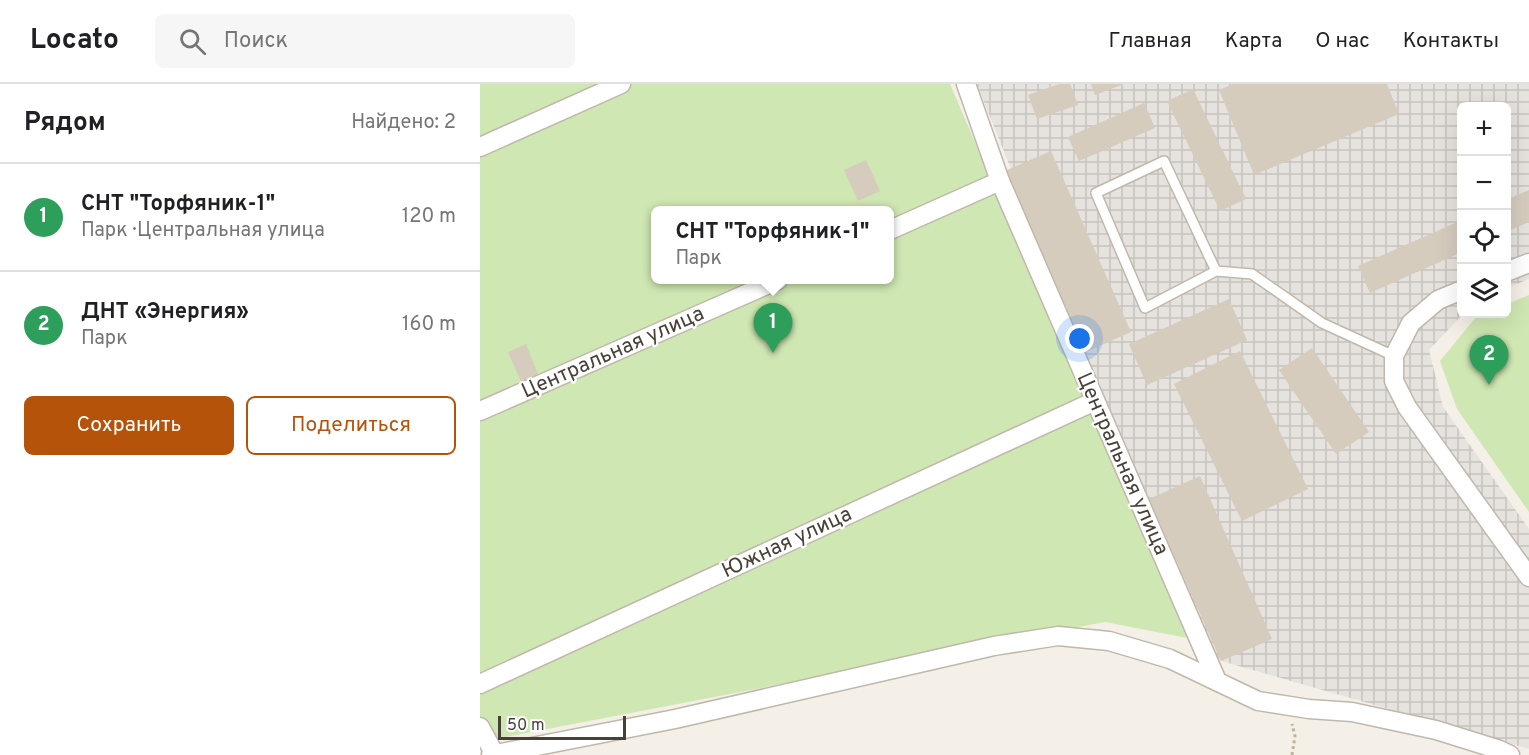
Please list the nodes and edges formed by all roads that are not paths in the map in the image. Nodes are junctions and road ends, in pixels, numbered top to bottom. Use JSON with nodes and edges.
{"nodes":[{"id":1,"x":621,"y":84,"type":"edge"},
{"id":2,"x":966,"y":84,"type":"edge"},
{"id":3,"x":480,"y":147,"type":"edge"},
{"id":4,"x":1000,"y":181,"type":"junction"},
{"id":5,"x":894,"y":228,"type":"edge"},
{"id":6,"x":1529,"y":263,"type":"edge"},
{"id":7,"x":1511,"y":270,"type":"edge"},
{"id":8,"x":1216,"y":271,"type":"junction"},
{"id":9,"x":767,"y":284,"type":"edge"},
{"id":10,"x":1457,"y":292,"type":"edge"},
{"id":11,"x":1394,"y":356,"type":"junction"},
{"id":12,"x":1095,"y":401,"type":"junction"},
{"id":13,"x":480,"y":411,"type":"edge"},
{"id":14,"x":1529,"y":577,"type":"edge"},
{"id":15,"x":1217,"y":681,"type":"junction"},
{"id":16,"x":480,"y":684,"type":"edge"},
{"id":17,"x":480,"y":727,"type":"edge"},
{"id":18,"x":493,"y":755,"type":"edge"},
{"id":19,"x":1510,"y":755,"type":"edge"}],
"edges":[{"from":1,"to":3,"type":"street"},
{"from":2,"to":4,"type":"street","name":"Центральная улица"},
{"from":4,"to":5,"type":"street"},
{"from":4,"to":12,"type":"street","name":"Центральная улица"},
{"from":6,"to":7,"type":"street"},
{"from":8,"to":8,"type":"lane"},
{"from":8,"to":11,"type":"lane"},
{"from":9,"to":13,"type":"street","name":"Центральная улица"},
{"from":10,"to":11,"type":"street"},
{"from":11,"to":14,"type":"street"},
{"from":12,"to":15,"type":"street","name":"Центральная улица"},
{"from":12,"to":16,"type":"street","name":"Южная улица"},
{"from":15,"to":18,"type":"street"},
{"from":15,"to":19,"type":"street"},
{"from":17,"to":18,"type":"street"}]}
